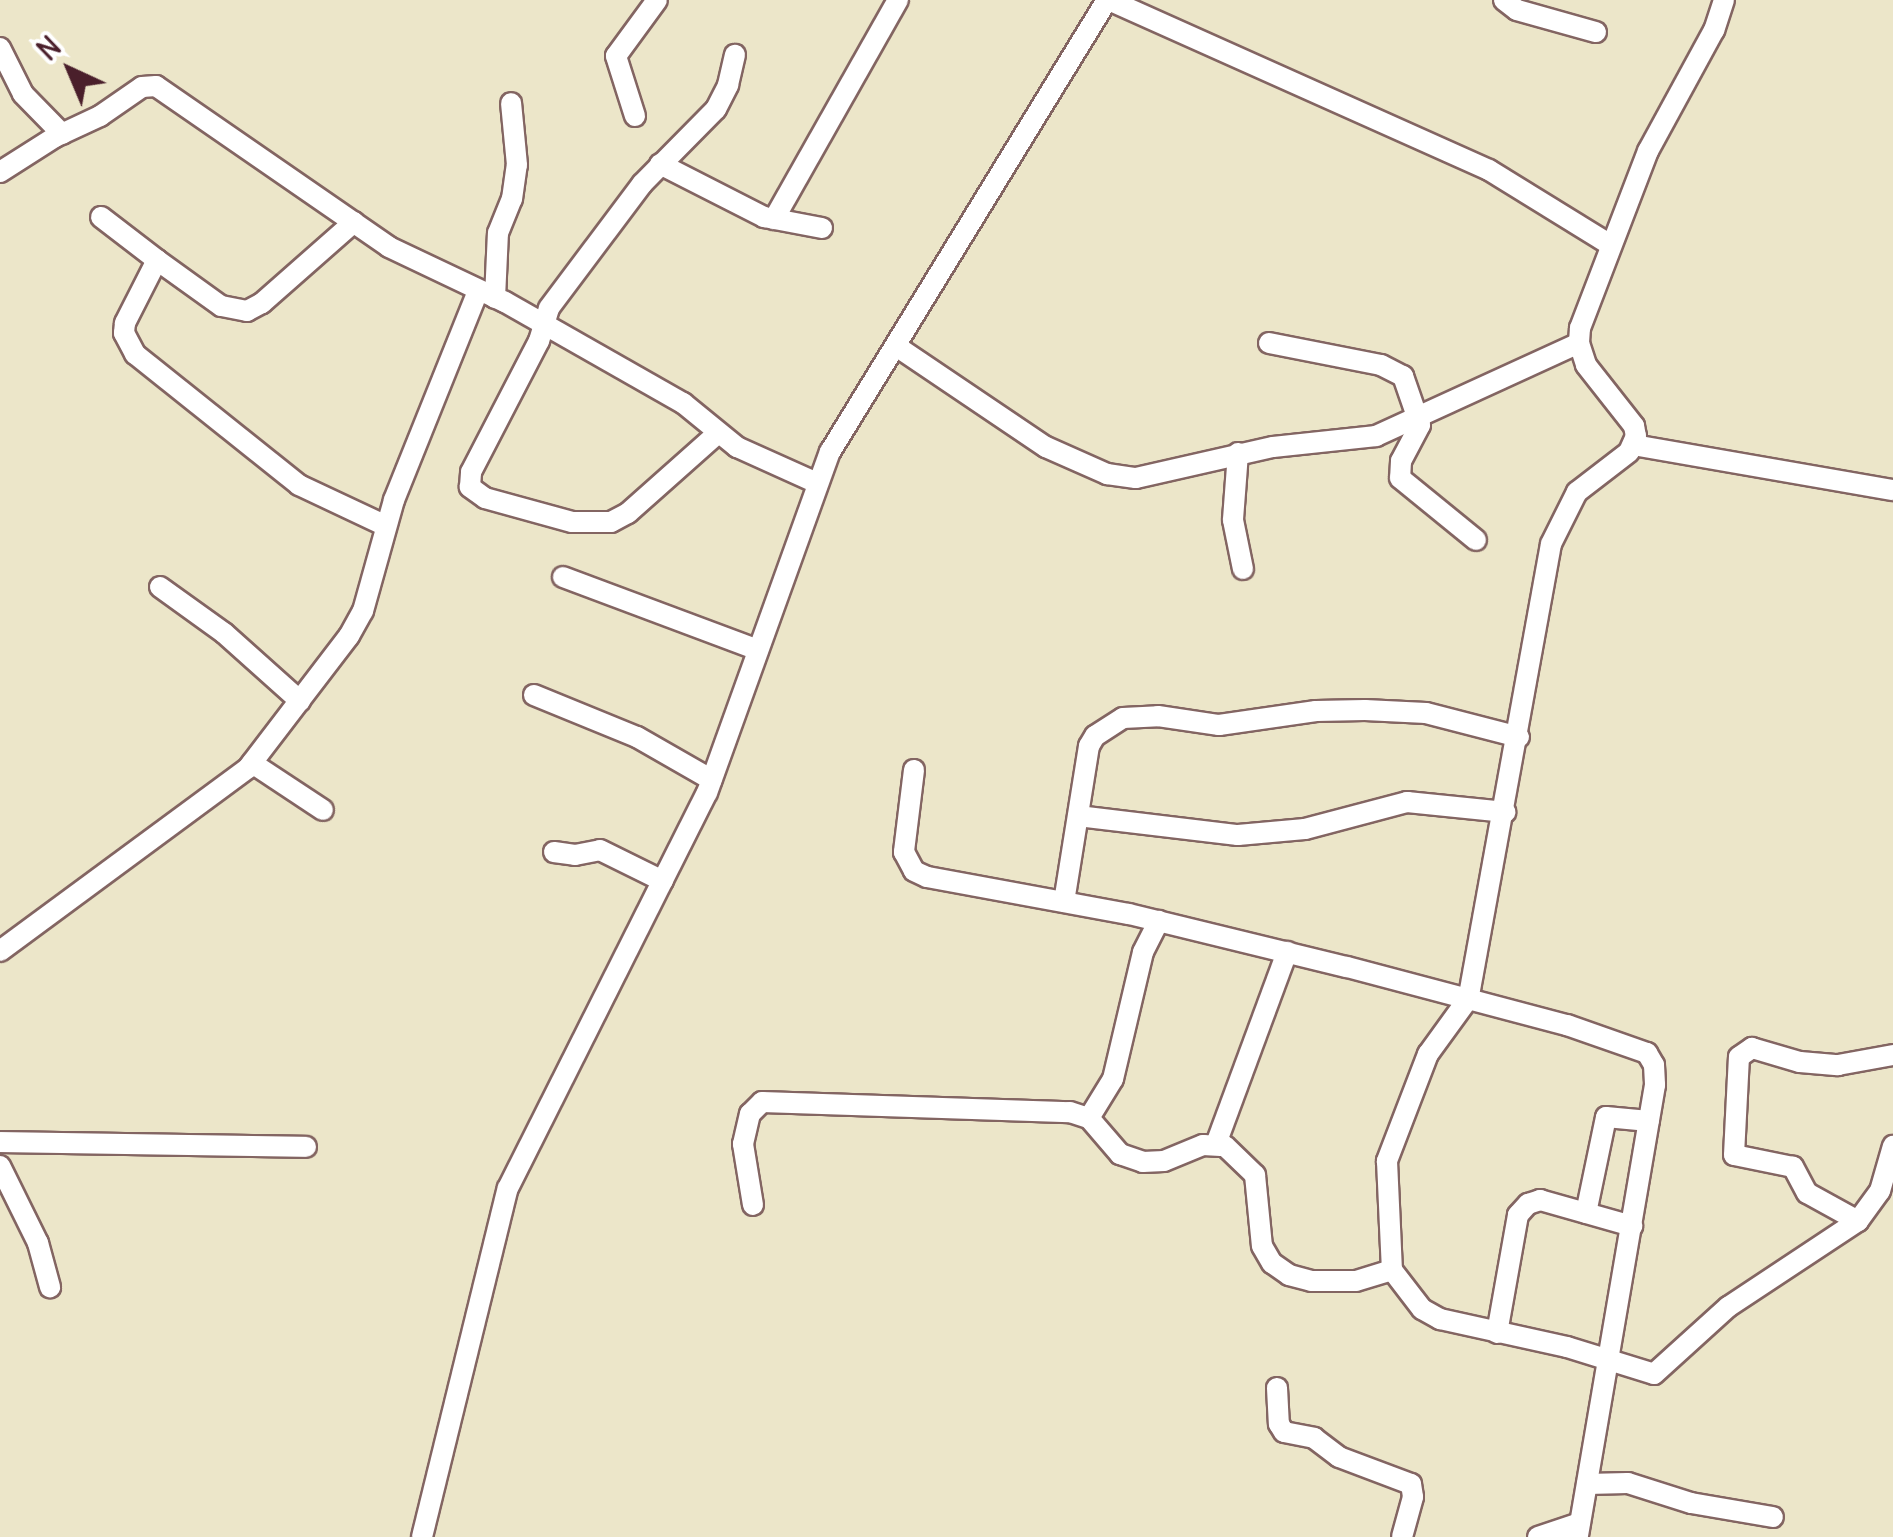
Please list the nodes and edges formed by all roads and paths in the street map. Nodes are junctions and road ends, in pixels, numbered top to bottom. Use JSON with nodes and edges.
{"nodes":[{"id":1,"x":657,"y":0,"type":"edge"},
{"id":2,"x":898,"y":0,"type":"edge"},
{"id":3,"x":1108,"y":0,"type":"edge"},
{"id":4,"x":1504,"y":0,"type":"edge"},
{"id":5,"x":1724,"y":0,"type":"edge"},
{"id":6,"x":1596,"y":32,"type":"dead end"},
{"id":7,"x":0,"y":48,"type":"edge"},
{"id":8,"x":735,"y":55,"type":"dead end"},
{"id":9,"x":511,"y":103,"type":"dead end"},
{"id":10,"x":635,"y":116,"type":"dead end"},
{"id":11,"x":62,"y":134,"type":"junction"},
{"id":12,"x":660,"y":164,"type":"junction"},
{"id":13,"x":0,"y":172,"type":"edge"},
{"id":14,"x":101,"y":217,"type":"dead end"},
{"id":15,"x":774,"y":219,"type":"junction"},
{"id":16,"x":354,"y":222,"type":"junction"},
{"id":17,"x":822,"y":228,"type":"dead end"},
{"id":18,"x":1609,"y":244,"type":"junction"},
{"id":19,"x":157,"y":260,"type":"junction"},
{"id":20,"x":487,"y":294,"type":"junction"},
{"id":21,"x":542,"y":324,"type":"junction"},
{"id":22,"x":1269,"y":343,"type":"dead end"},
{"id":23,"x":1578,"y":344,"type":"junction"},
{"id":24,"x":896,"y":346,"type":"junction"},
{"id":25,"x":1419,"y":418,"type":"junction"},
{"id":26,"x":718,"y":433,"type":"junction"},
{"id":27,"x":1634,"y":446,"type":"junction"},
{"id":28,"x":1238,"y":453,"type":"junction"},
{"id":29,"x":817,"y":483,"type":"junction"},
{"id":30,"x":1893,"y":490,"type":"edge"},
{"id":31,"x":386,"y":526,"type":"junction"},
{"id":32,"x":1476,"y":540,"type":"dead end"},
{"id":33,"x":1243,"y":569,"type":"dead end"},
{"id":34,"x":563,"y":577,"type":"dead end"},
{"id":35,"x":160,"y":587,"type":"dead end"},
{"id":36,"x":758,"y":650,"type":"junction"},
{"id":37,"x":534,"y":695,"type":"dead end"},
{"id":38,"x":300,"y":701,"type":"junction"},
{"id":39,"x":1520,"y":737,"type":"junction"},
{"id":40,"x":252,"y":763,"type":"junction"},
{"id":41,"x":914,"y":770,"type":"dead end"},
{"id":42,"x":712,"y":780,"type":"junction"},
{"id":43,"x":323,"y":810,"type":"dead end"},
{"id":44,"x":1504,"y":812,"type":"junction"},
{"id":45,"x":1078,"y":816,"type":"junction"},
{"id":46,"x":554,"y":852,"type":"dead end"},
{"id":47,"x":663,"y":881,"type":"junction"},
{"id":48,"x":1064,"y":902,"type":"junction"},
{"id":49,"x":1158,"y":921,"type":"junction"},
{"id":50,"x":0,"y":950,"type":"edge"},
{"id":51,"x":1287,"y":952,"type":"junction"},
{"id":52,"x":1468,"y":999,"type":"junction"},
{"id":53,"x":1893,"y":1055,"type":"edge"},
{"id":54,"x":1089,"y":1118,"type":"junction"},
{"id":55,"x":1649,"y":1121,"type":"junction"},
{"id":56,"x":0,"y":1142,"type":"edge"},
{"id":57,"x":1216,"y":1144,"type":"junction"},
{"id":58,"x":1893,"y":1146,"type":"edge"},
{"id":59,"x":306,"y":1147,"type":"dead end"},
{"id":60,"x":0,"y":1166,"type":"edge"},
{"id":61,"x":753,"y":1205,"type":"dead end"},
{"id":62,"x":1586,"y":1213,"type":"junction"},
{"id":63,"x":1858,"y":1221,"type":"junction"},
{"id":64,"x":1632,"y":1226,"type":"junction"},
{"id":65,"x":1392,"y":1270,"type":"junction"},
{"id":66,"x":50,"y":1287,"type":"dead end"},
{"id":67,"x":1496,"y":1332,"type":"junction"},
{"id":68,"x":1609,"y":1361,"type":"junction"},
{"id":69,"x":1277,"y":1388,"type":"dead end"},
{"id":70,"x":1587,"y":1484,"type":"junction"},
{"id":71,"x":1773,"y":1518,"type":"dead end"},
{"id":72,"x":1579,"y":1530,"type":"edge"},
{"id":73,"x":422,"y":1537,"type":"edge"},
{"id":74,"x":1402,"y":1537,"type":"edge"},
{"id":75,"x":1538,"y":1537,"type":"edge"}],
"edges":[{"from":1,"to":10,"type":"street"},
{"from":2,"to":15,"type":"street"},
{"from":3,"to":18,"type":"street"},
{"from":3,"to":24,"type":"street"},
{"from":4,"to":6,"type":"street"},
{"from":5,"to":18,"type":"street"},
{"from":7,"to":11,"type":"street"},
{"from":8,"to":12,"type":"street"},
{"from":9,"to":20,"type":"street"},
{"from":11,"to":13,"type":"street"},
{"from":11,"to":16,"type":"street"},
{"from":12,"to":15,"type":"street"},
{"from":12,"to":21,"type":"street"},
{"from":14,"to":19,"type":"street"},
{"from":15,"to":17,"type":"street"},
{"from":16,"to":19,"type":"street"},
{"from":16,"to":20,"type":"street"},
{"from":18,"to":23,"type":"street"},
{"from":19,"to":31,"type":"street"},
{"from":20,"to":21,"type":"street"},
{"from":20,"to":31,"type":"street"},
{"from":21,"to":26,"type":"street"},
{"from":21,"to":26,"type":"street"},
{"from":22,"to":25,"type":"street"},
{"from":23,"to":25,"type":"street"},
{"from":23,"to":27,"type":"street"},
{"from":24,"to":28,"type":"street"},
{"from":24,"to":29,"type":"street"},
{"from":25,"to":28,"type":"street"},
{"from":25,"to":32,"type":"street"},
{"from":26,"to":29,"type":"street"},
{"from":27,"to":30,"type":"street"},
{"from":27,"to":39,"type":"street"},
{"from":28,"to":33,"type":"street"},
{"from":29,"to":36,"type":"street"},
{"from":31,"to":38,"type":"street"},
{"from":34,"to":36,"type":"street"},
{"from":35,"to":38,"type":"street"},
{"from":36,"to":42,"type":"street"},
{"from":37,"to":42,"type":"street"},
{"from":38,"to":40,"type":"street"},
{"from":39,"to":44,"type":"street"},
{"from":39,"to":45,"type":"street"},
{"from":40,"to":43,"type":"street"},
{"from":40,"to":50,"type":"street"},
{"from":41,"to":48,"type":"street"},
{"from":42,"to":47,"type":"street"},
{"from":44,"to":45,"type":"street"},
{"from":44,"to":52,"type":"street"},
{"from":45,"to":48,"type":"street"},
{"from":46,"to":47,"type":"street"},
{"from":47,"to":73,"type":"street"},
{"from":48,"to":49,"type":"street"},
{"from":49,"to":51,"type":"street"},
{"from":49,"to":54,"type":"street"},
{"from":51,"to":52,"type":"street"},
{"from":51,"to":57,"type":"street"},
{"from":52,"to":55,"type":"street"},
{"from":52,"to":65,"type":"street"},
{"from":53,"to":63,"type":"street"},
{"from":54,"to":57,"type":"street"},
{"from":54,"to":61,"type":"street"},
{"from":55,"to":62,"type":"street"},
{"from":55,"to":64,"type":"street"},
{"from":56,"to":59,"type":"street"},
{"from":57,"to":65,"type":"street"},
{"from":58,"to":63,"type":"street"},
{"from":60,"to":66,"type":"street"},
{"from":62,"to":64,"type":"street"},
{"from":62,"to":67,"type":"street"},
{"from":63,"to":68,"type":"street"},
{"from":64,"to":68,"type":"street"},
{"from":65,"to":67,"type":"street"},
{"from":67,"to":68,"type":"street"},
{"from":68,"to":70,"type":"street"},
{"from":69,"to":74,"type":"street"},
{"from":70,"to":71,"type":"street"},
{"from":70,"to":72,"type":"street"},
{"from":72,"to":75,"type":"street"}]}
